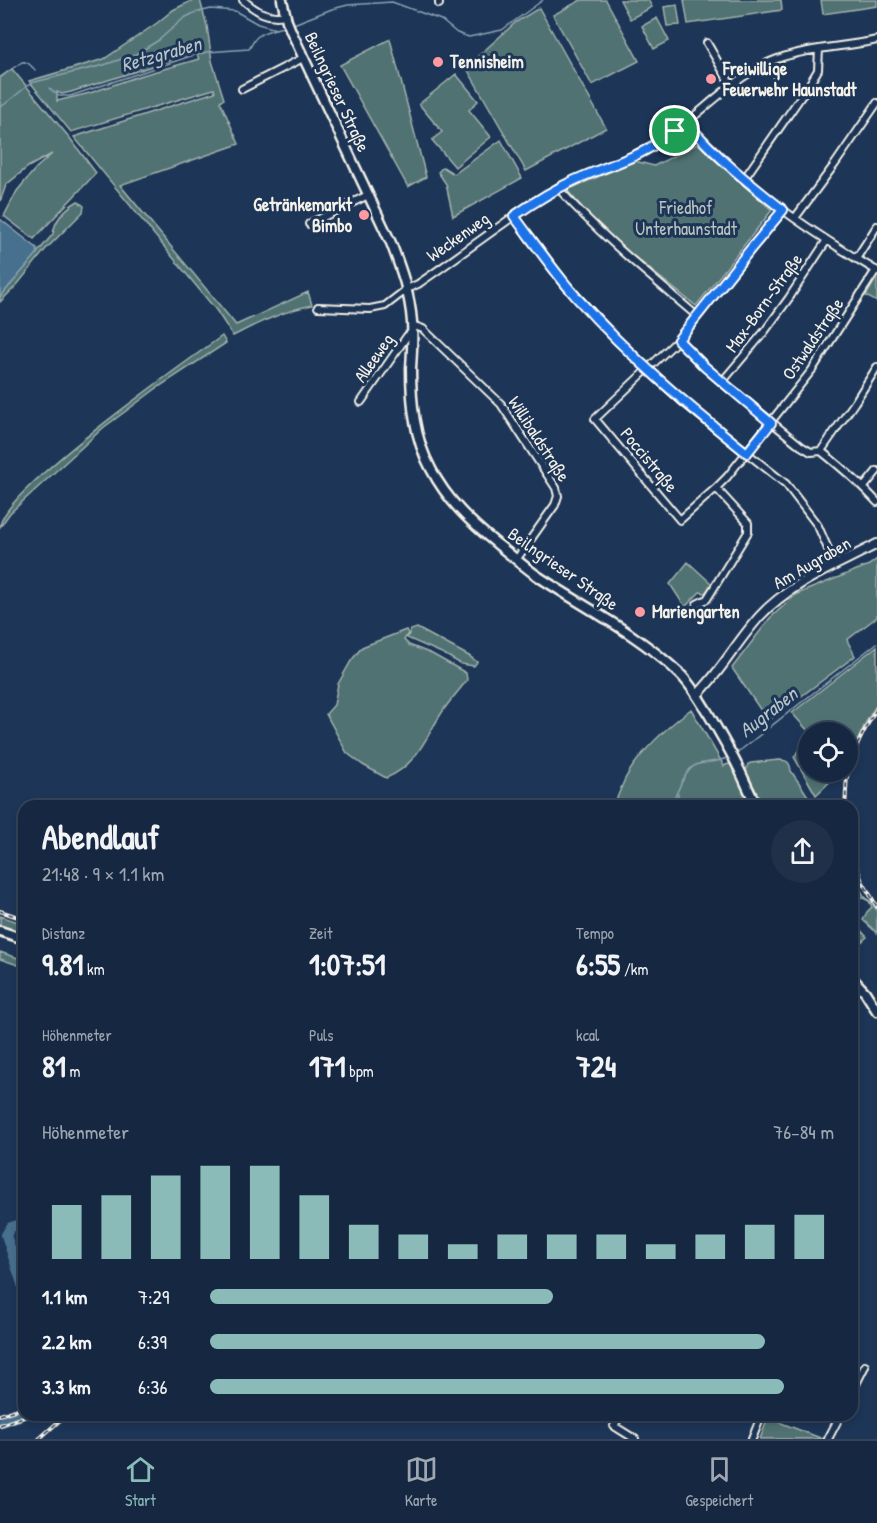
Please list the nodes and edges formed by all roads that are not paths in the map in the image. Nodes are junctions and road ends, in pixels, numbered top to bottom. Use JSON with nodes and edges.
{"nodes":[{"id":1,"x":243,"y":0,"type":"edge"},
{"id":2,"x":282,"y":0,"type":"edge"},
{"id":3,"x":286,"y":18,"type":"junction"},
{"id":4,"x":877,"y":40,"type":"edge"},
{"id":5,"x":707,"y":43,"type":"dead end"},
{"id":6,"x":819,"y":49,"type":"junction"},
{"id":7,"x":303,"y":58,"type":"junction"},
{"id":8,"x":731,"y":85,"type":"junction"},
{"id":9,"x":242,"y":89,"type":"dead end"},
{"id":10,"x":877,"y":103,"type":"edge"},
{"id":11,"x":687,"y":123,"type":"junction"},
{"id":12,"x":744,"y":179,"type":"junction"},
{"id":13,"x":558,"y":188,"type":"junction"},
{"id":14,"x":369,"y":195,"type":"junction"},
{"id":15,"x":783,"y":210,"type":"junction"},
{"id":16,"x":514,"y":216,"type":"junction"},
{"id":17,"x":795,"y":219,"type":"junction"},
{"id":18,"x":309,"y":224,"type":"dead end"},
{"id":19,"x":877,"y":226,"type":"edge"},
{"id":20,"x":827,"y":240,"type":"junction"},
{"id":21,"x":856,"y":259,"type":"junction"},
{"id":22,"x":877,"y":271,"type":"edge"},
{"id":23,"x":407,"y":289,"type":"junction"},
{"id":24,"x":318,"y":307,"type":"dead end"},
{"id":25,"x":697,"y":316,"type":"junction"},
{"id":26,"x":412,"y":328,"type":"junction"},
{"id":27,"x":678,"y":340,"type":"junction"},
{"id":28,"x":877,"y":367,"type":"edge"},
{"id":29,"x":647,"y":369,"type":"junction"},
{"id":30,"x":722,"y":382,"type":"junction"},
{"id":31,"x":361,"y":402,"type":"dead end"},
{"id":32,"x":771,"y":423,"type":"junction"},
{"id":33,"x":821,"y":451,"type":"junction"},
{"id":34,"x":747,"y":453,"type":"junction"},
{"id":35,"x":877,"y":471,"type":"edge"},
{"id":36,"x":864,"y":487,"type":"junction"},
{"id":37,"x":716,"y":488,"type":"junction"},
{"id":38,"x":877,"y":502,"type":"edge"},
{"id":39,"x":680,"y":520,"type":"joint"},
{"id":40,"x":877,"y":544,"type":"edge"},
{"id":41,"x":516,"y":560,"type":"junction"},
{"id":42,"x":835,"y":565,"type":"junction"},
{"id":43,"x":697,"y":604,"type":"dead end"},
{"id":44,"x":697,"y":695,"type":"junction"},
{"id":45,"x":754,"y":800,"type":"edge"},
{"id":46,"x":0,"y":931,"type":"edge"},
{"id":47,"x":18,"y":937,"type":"edge"},
{"id":48,"x":858,"y":984,"type":"edge"},
{"id":49,"x":877,"y":1011,"type":"edge"},
{"id":50,"x":865,"y":1366,"type":"dead end"},
{"id":51,"x":858,"y":1380,"type":"edge"},
{"id":52,"x":617,"y":1421,"type":"edge"},
{"id":53,"x":759,"y":1421,"type":"edge"},
{"id":54,"x":837,"y":1421,"type":"edge"},
{"id":55,"x":635,"y":1439,"type":"edge"},
{"id":56,"x":752,"y":1439,"type":"edge"},
{"id":57,"x":828,"y":1439,"type":"edge"}],
"edges":[{"from":1,"to":3,"type":"street"},
{"from":2,"to":3,"type":"main road","name":"Beilngrieser Straße"},
{"from":3,"to":7,"type":"main road","name":"Beilngrieser Straße"},
{"from":4,"to":6,"type":"street","name":"Weckenweg"},
{"from":5,"to":8,"type":"street"},
{"from":6,"to":8,"type":"street","name":"Weckenweg"},
{"from":6,"to":12,"type":"street"},
{"from":7,"to":9,"type":"street"},
{"from":7,"to":14,"type":"main road","name":"Beilngrieser Straße"},
{"from":8,"to":11,"type":"street","name":"Weckenweg"},
{"from":10,"to":17,"type":"street"},
{"from":11,"to":12,"type":"street"},
{"from":11,"to":13,"type":"street","name":"Weckenweg"},
{"from":12,"to":15,"type":"street"},
{"from":13,"to":16,"type":"street","name":"Weckenweg"},
{"from":13,"to":25,"type":"street"},
{"from":14,"to":18,"type":"street"},
{"from":14,"to":23,"type":"main road","name":"Beilngrieser Straße"},
{"from":15,"to":17,"type":"street"},
{"from":15,"to":25,"type":"street"},
{"from":16,"to":23,"type":"street","name":"Weckenweg"},
{"from":16,"to":29,"type":"street"},
{"from":17,"to":20,"type":"street"},
{"from":19,"to":21,"type":"street"},
{"from":20,"to":21,"type":"street"},
{"from":20,"to":30,"type":"street","name":"Max-Born-Straße"},
{"from":21,"to":22,"type":"street"},
{"from":22,"to":32,"type":"street","name":"Ostwaldstraße"},
{"from":23,"to":24,"type":"street","name":"Weckenweg"},
{"from":23,"to":26,"type":"main road","name":"Beilngrieser Straße"},
{"from":25,"to":27,"type":"street"},
{"from":26,"to":31,"type":"street","name":"Alleeweg"},
{"from":26,"to":41,"type":"main road","name":"Beilngrieser Straße"},
{"from":26,"to":41,"type":"street","name":"Willibaldstraße"},
{"from":27,"to":29,"type":"street"},
{"from":27,"to":30,"type":"street"},
{"from":28,"to":33,"type":"street"},
{"from":29,"to":34,"type":"street"},
{"from":29,"to":39,"type":"street","name":"Poccistraße"},
{"from":30,"to":32,"type":"street"},
{"from":32,"to":33,"type":"street"},
{"from":32,"to":34,"type":"street","name":"Ostwaldstraße"},
{"from":33,"to":36,"type":"street"},
{"from":34,"to":37,"type":"street","name":"Ostwaldstraße"},
{"from":34,"to":42,"type":"street"},
{"from":35,"to":36,"type":"street"},
{"from":36,"to":38,"type":"street"},
{"from":37,"to":39,"type":"street","name":"Ostwaldstraße"},
{"from":37,"to":43,"type":"street"},
{"from":40,"to":42,"type":"street","name":"Am Augraben"},
{"from":41,"to":44,"type":"main road","name":"Beilngrieser Straße"},
{"from":42,"to":44,"type":"street","name":"Am Augraben"},
{"from":44,"to":45,"type":"main road","name":"Beilngrieser Straße"},
{"from":46,"to":47,"type":"main road"},
{"from":48,"to":49,"type":"main road"},
{"from":50,"to":51,"type":"street"},
{"from":52,"to":55,"type":"street"},
{"from":53,"to":56,"type":"street"},
{"from":54,"to":57,"type":"street"}]}
